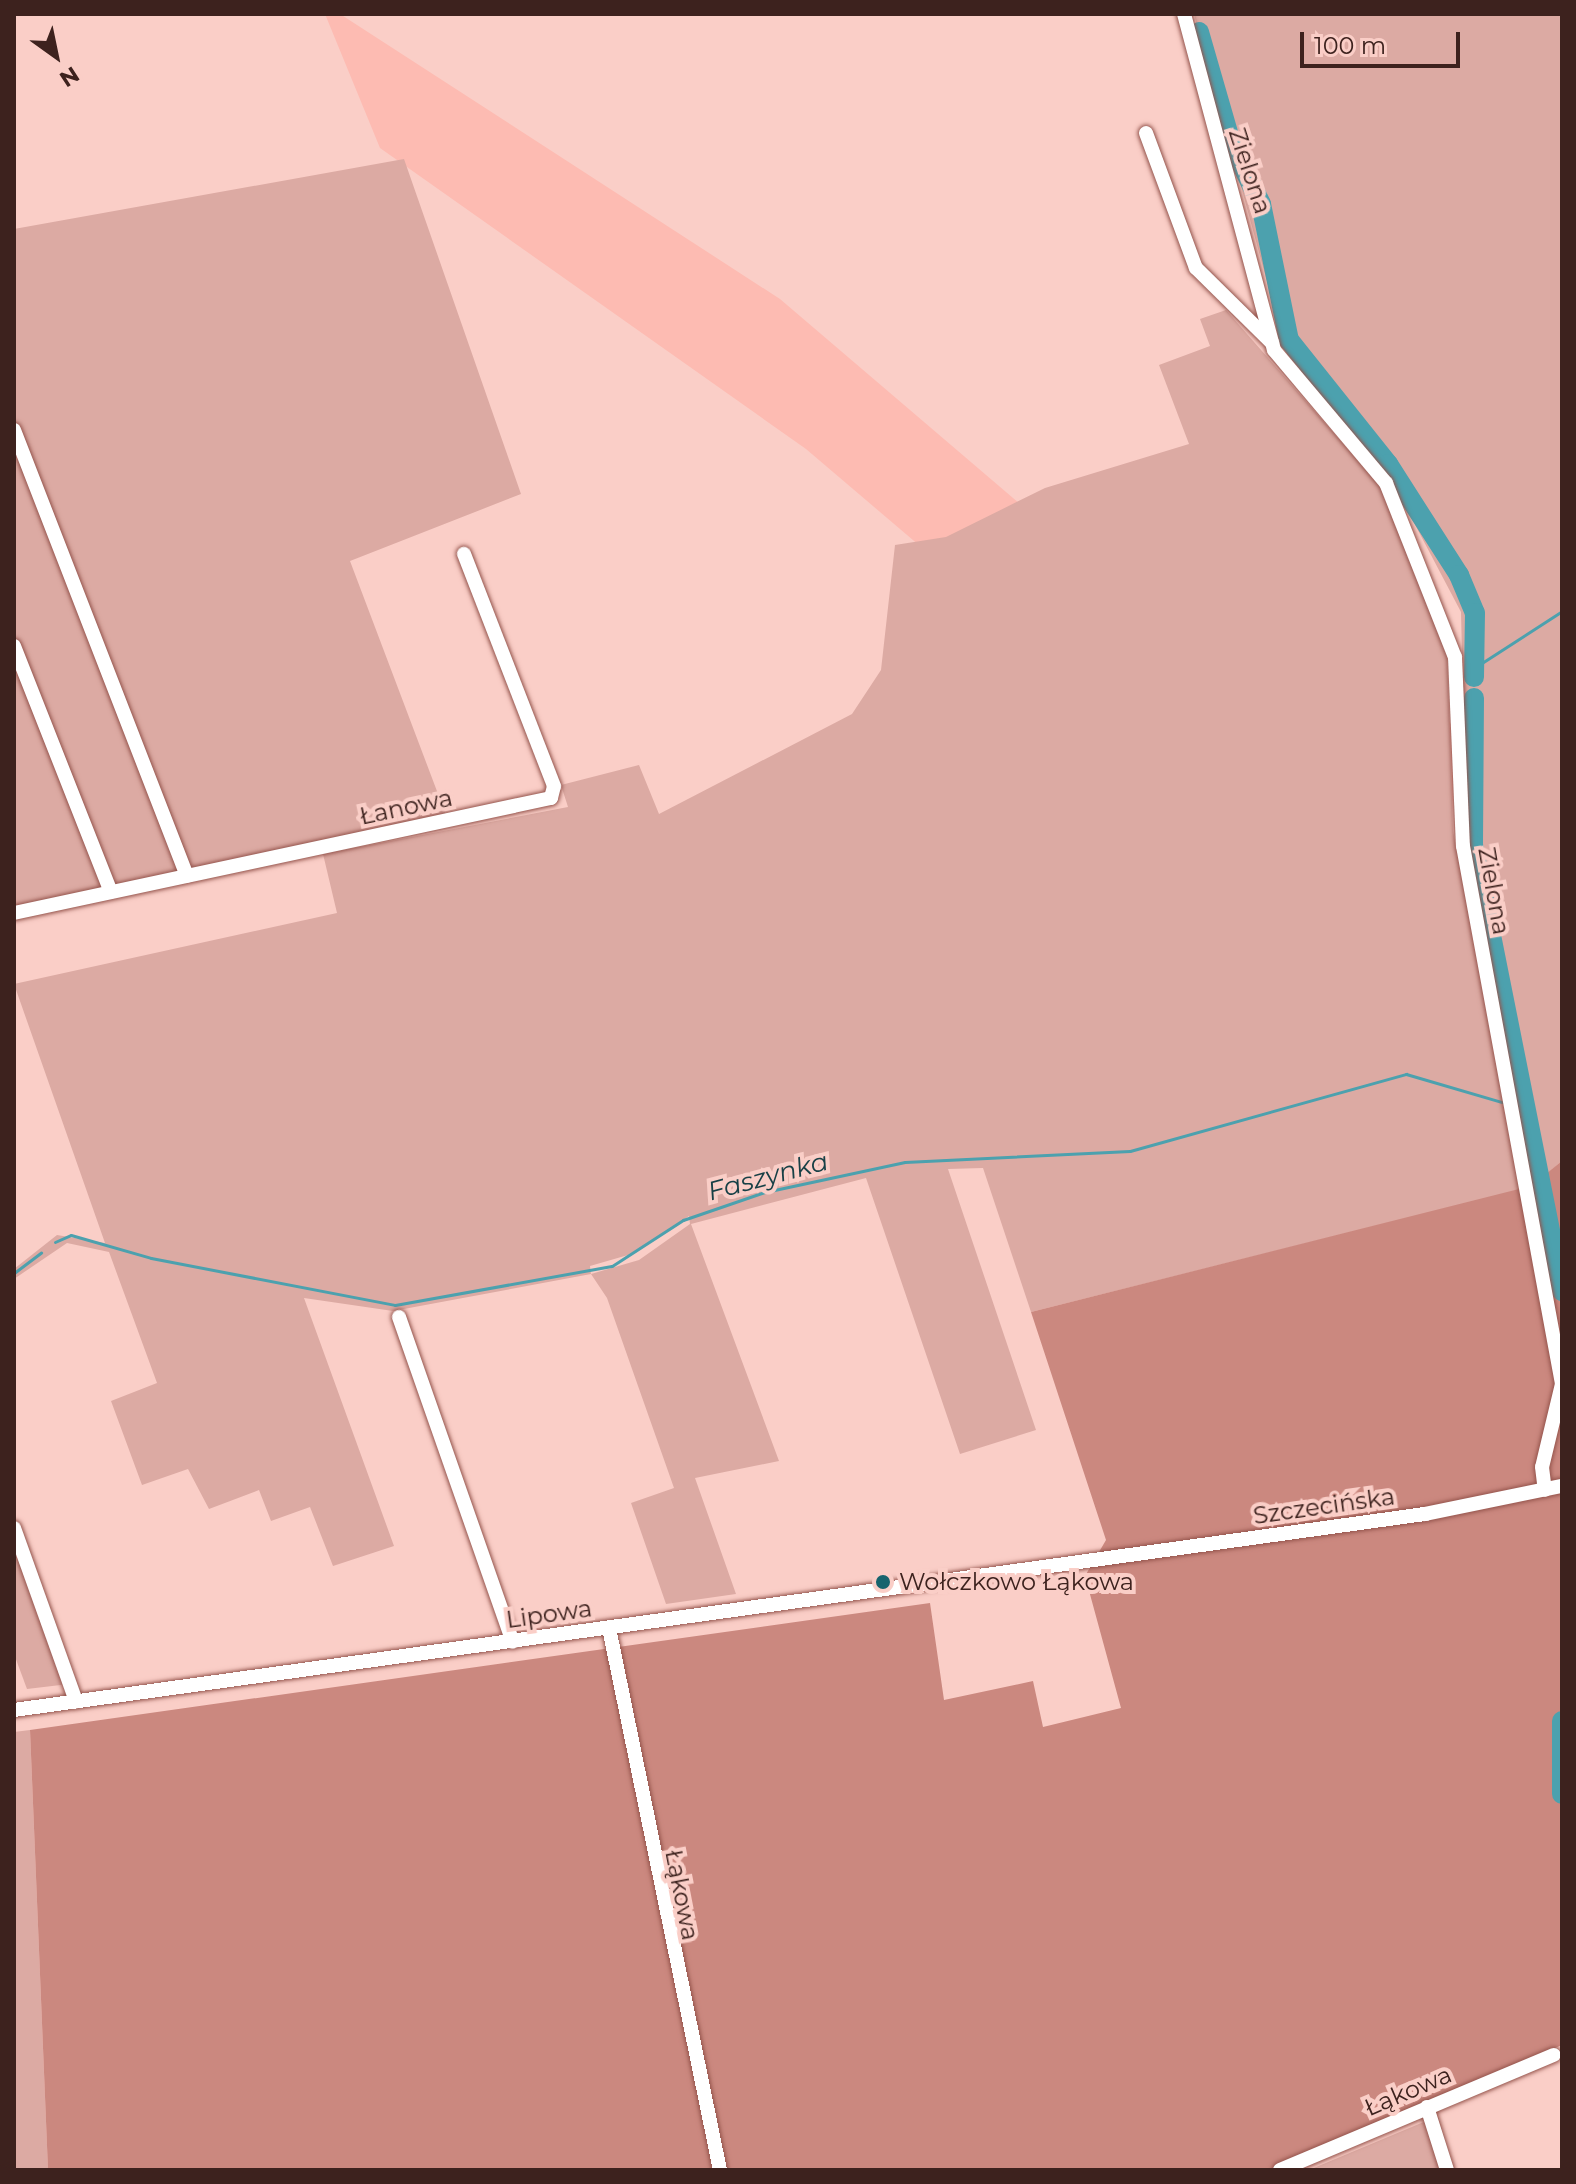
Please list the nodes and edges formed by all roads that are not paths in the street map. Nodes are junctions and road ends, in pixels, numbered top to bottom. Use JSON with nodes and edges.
{"nodes":[{"id":1,"x":1184,"y":14,"type":"edge"},
{"id":2,"x":1146,"y":133,"type":"dead end"},
{"id":3,"x":1272,"y":343,"type":"junction"},
{"id":4,"x":14,"y":430,"type":"edge"},
{"id":5,"x":464,"y":554,"type":"dead end"},
{"id":6,"x":14,"y":646,"type":"edge"},
{"id":7,"x":187,"y":876,"type":"junction"},
{"id":8,"x":111,"y":892,"type":"junction"},
{"id":9,"x":14,"y":913,"type":"edge"},
{"id":10,"x":399,"y":1317,"type":"dead end"},
{"id":11,"x":1562,"y":1486,"type":"edge"},
{"id":12,"x":1545,"y":1490,"type":"junction"},
{"id":13,"x":14,"y":1528,"type":"edge"},
{"id":14,"x":1091,"y":1561,"type":"joint"},
{"id":15,"x":609,"y":1628,"type":"junction"},
{"id":16,"x":513,"y":1642,"type":"junction"},
{"id":17,"x":76,"y":1701,"type":"junction"},
{"id":18,"x":14,"y":1710,"type":"edge"},
{"id":19,"x":1554,"y":2055,"type":"dead end"},
{"id":20,"x":1427,"y":2107,"type":"junction"},
{"id":21,"x":720,"y":2170,"type":"edge"},
{"id":22,"x":1280,"y":2170,"type":"edge"},
{"id":23,"x":1447,"y":2170,"type":"edge"}],
"edges":[{"from":1,"to":3,"type":"street","name":"Zielona"},
{"from":2,"to":3,"type":"street","name":"Zielona"},
{"from":3,"to":12,"type":"street","name":"Zielona"},
{"from":4,"to":7,"type":"street"},
{"from":5,"to":7,"type":"street","name":"Łanowa"},
{"from":6,"to":8,"type":"street"},
{"from":7,"to":8,"type":"street","name":"Łanowa"},
{"from":8,"to":9,"type":"street","name":"Łanowa"},
{"from":10,"to":16,"type":"street"},
{"from":11,"to":12,"type":"street","name":"Szczecińska"},
{"from":12,"to":14,"type":"street","name":"Szczecińska"},
{"from":13,"to":17,"type":"street"},
{"from":14,"to":15,"type":"street","name":"Lipowa"},
{"from":15,"to":16,"type":"street","name":"Lipowa"},
{"from":15,"to":21,"type":"street","name":"Łąkowa"},
{"from":16,"to":17,"type":"street","name":"Lipowa"},
{"from":17,"to":18,"type":"street","name":"Lipowa"},
{"from":19,"to":20,"type":"street","name":"Łąkowa"},
{"from":20,"to":22,"type":"street","name":"Łąkowa"},
{"from":20,"to":23,"type":"street"}]}
